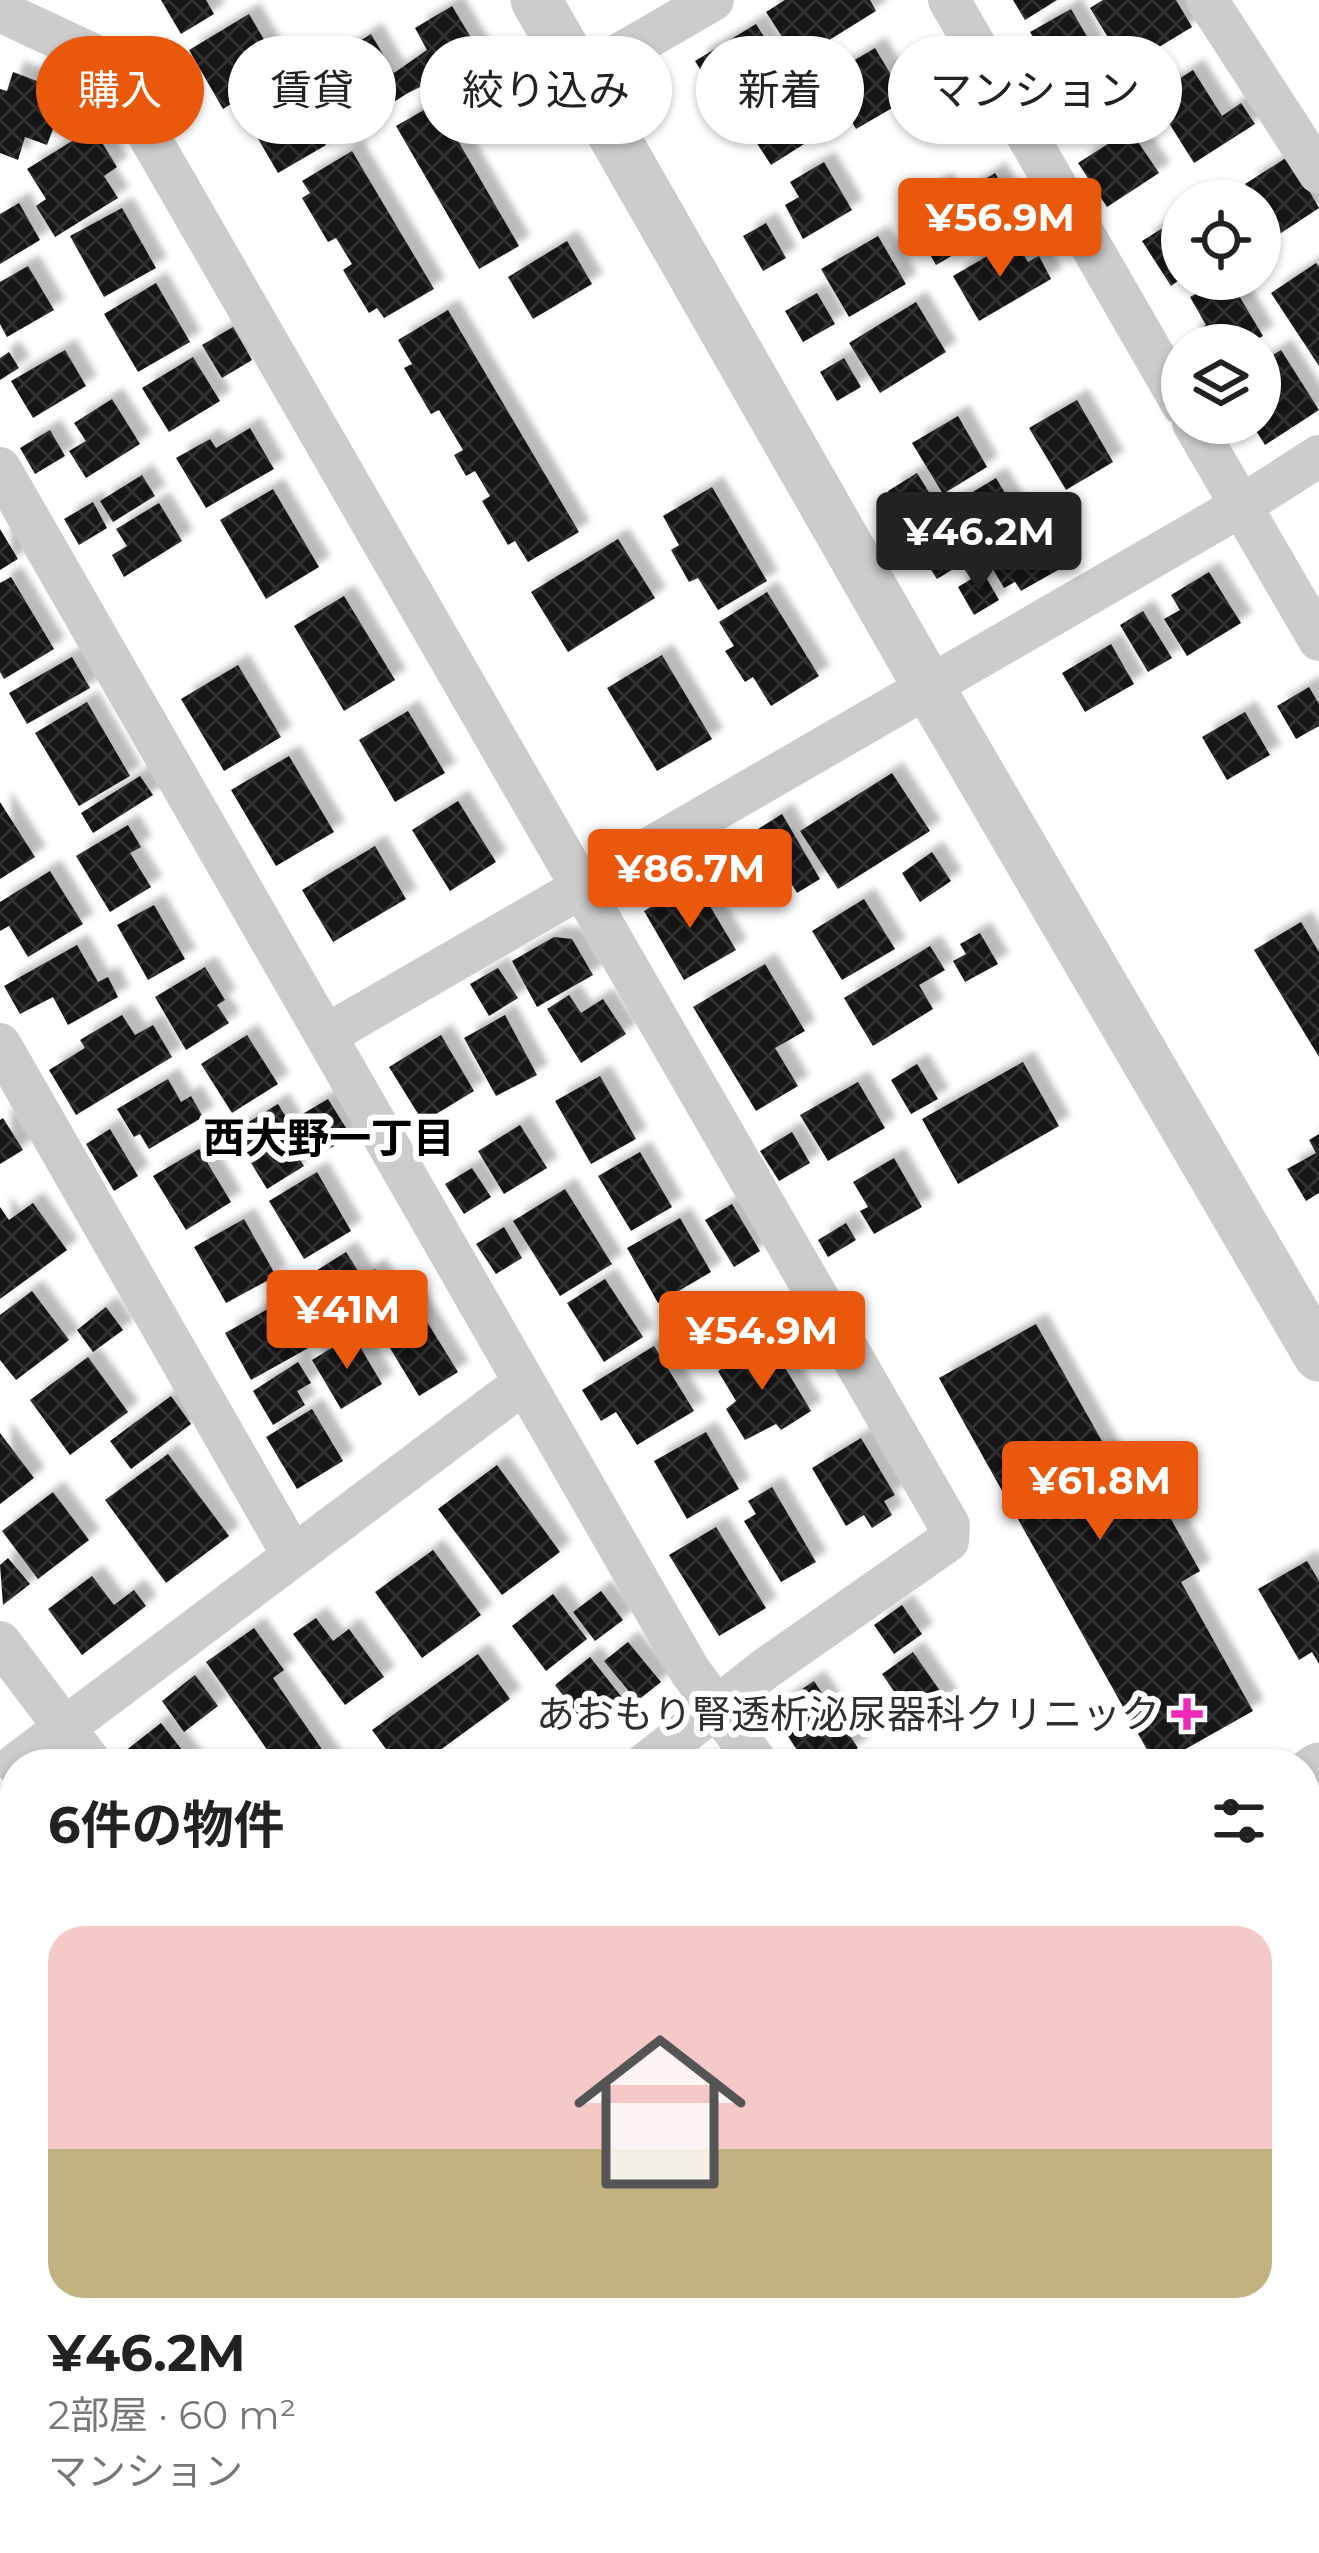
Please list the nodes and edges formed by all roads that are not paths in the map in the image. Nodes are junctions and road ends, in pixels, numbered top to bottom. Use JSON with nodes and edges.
{"nodes":[{"id":1,"x":536,"y":0,"type":"edge"},
{"id":2,"x":713,"y":0,"type":"edge"},
{"id":3,"x":949,"y":0,"type":"edge"},
{"id":4,"x":1207,"y":0,"type":"edge"},
{"id":5,"x":0,"y":11,"type":"edge"},
{"id":6,"x":557,"y":36,"type":"edge"},
{"id":7,"x":651,"y":36,"type":"edge"},
{"id":8,"x":618,"y":144,"type":"edge"},
{"id":9,"x":1319,"y":172,"type":"edge"},
{"id":10,"x":1161,"y":368,"type":"edge"},
{"id":11,"x":1205,"y":444,"type":"edge"},
{"id":12,"x":1319,"y":456,"type":"edge"},
{"id":13,"x":0,"y":468,"type":"edge"},
{"id":14,"x":1241,"y":506,"type":"junction"},
{"id":15,"x":1319,"y":640,"type":"edge"},
{"id":16,"x":928,"y":686,"type":"junction"},
{"id":17,"x":582,"y":887,"type":"junction"},
{"id":18,"x":328,"y":1034,"type":"junction"},
{"id":19,"x":0,"y":1044,"type":"edge"},
{"id":20,"x":1319,"y":1356,"type":"edge"},
{"id":21,"x":524,"y":1383,"type":"junction"},
{"id":22,"x":292,"y":1554,"type":"junction"},
{"id":23,"x":0,"y":1642,"type":"edge"},
{"id":24,"x":715,"y":1709,"type":"junction"},
{"id":25,"x":65,"y":1727,"type":"junction"},
{"id":26,"x":35,"y":1749,"type":"edge"},
{"id":27,"x":81,"y":1749,"type":"edge"},
{"id":28,"x":664,"y":1749,"type":"edge"},
{"id":29,"x":746,"y":1749,"type":"edge"}],
"edges":[{"from":1,"to":6,"type":"street"},
{"from":2,"to":7,"type":"street"},
{"from":3,"to":10,"type":"street"},
{"from":4,"to":9,"type":"street"},
{"from":5,"to":17,"type":"street"},
{"from":8,"to":16,"type":"street"},
{"from":11,"to":14,"type":"street"},
{"from":12,"to":14,"type":"street"},
{"from":13,"to":18,"type":"street"},
{"from":14,"to":15,"type":"street"},
{"from":14,"to":16,"type":"street"},
{"from":16,"to":17,"type":"street"},
{"from":16,"to":20,"type":"street"},
{"from":17,"to":18,"type":"street"},
{"from":17,"to":24,"type":"street"},
{"from":18,"to":21,"type":"street"},
{"from":19,"to":22,"type":"street"},
{"from":21,"to":22,"type":"street"},
{"from":21,"to":24,"type":"street"},
{"from":22,"to":25,"type":"street"},
{"from":23,"to":25,"type":"street"},
{"from":24,"to":28,"type":"street"},
{"from":24,"to":29,"type":"street"},
{"from":25,"to":26,"type":"street"},
{"from":25,"to":27,"type":"street"}]}
